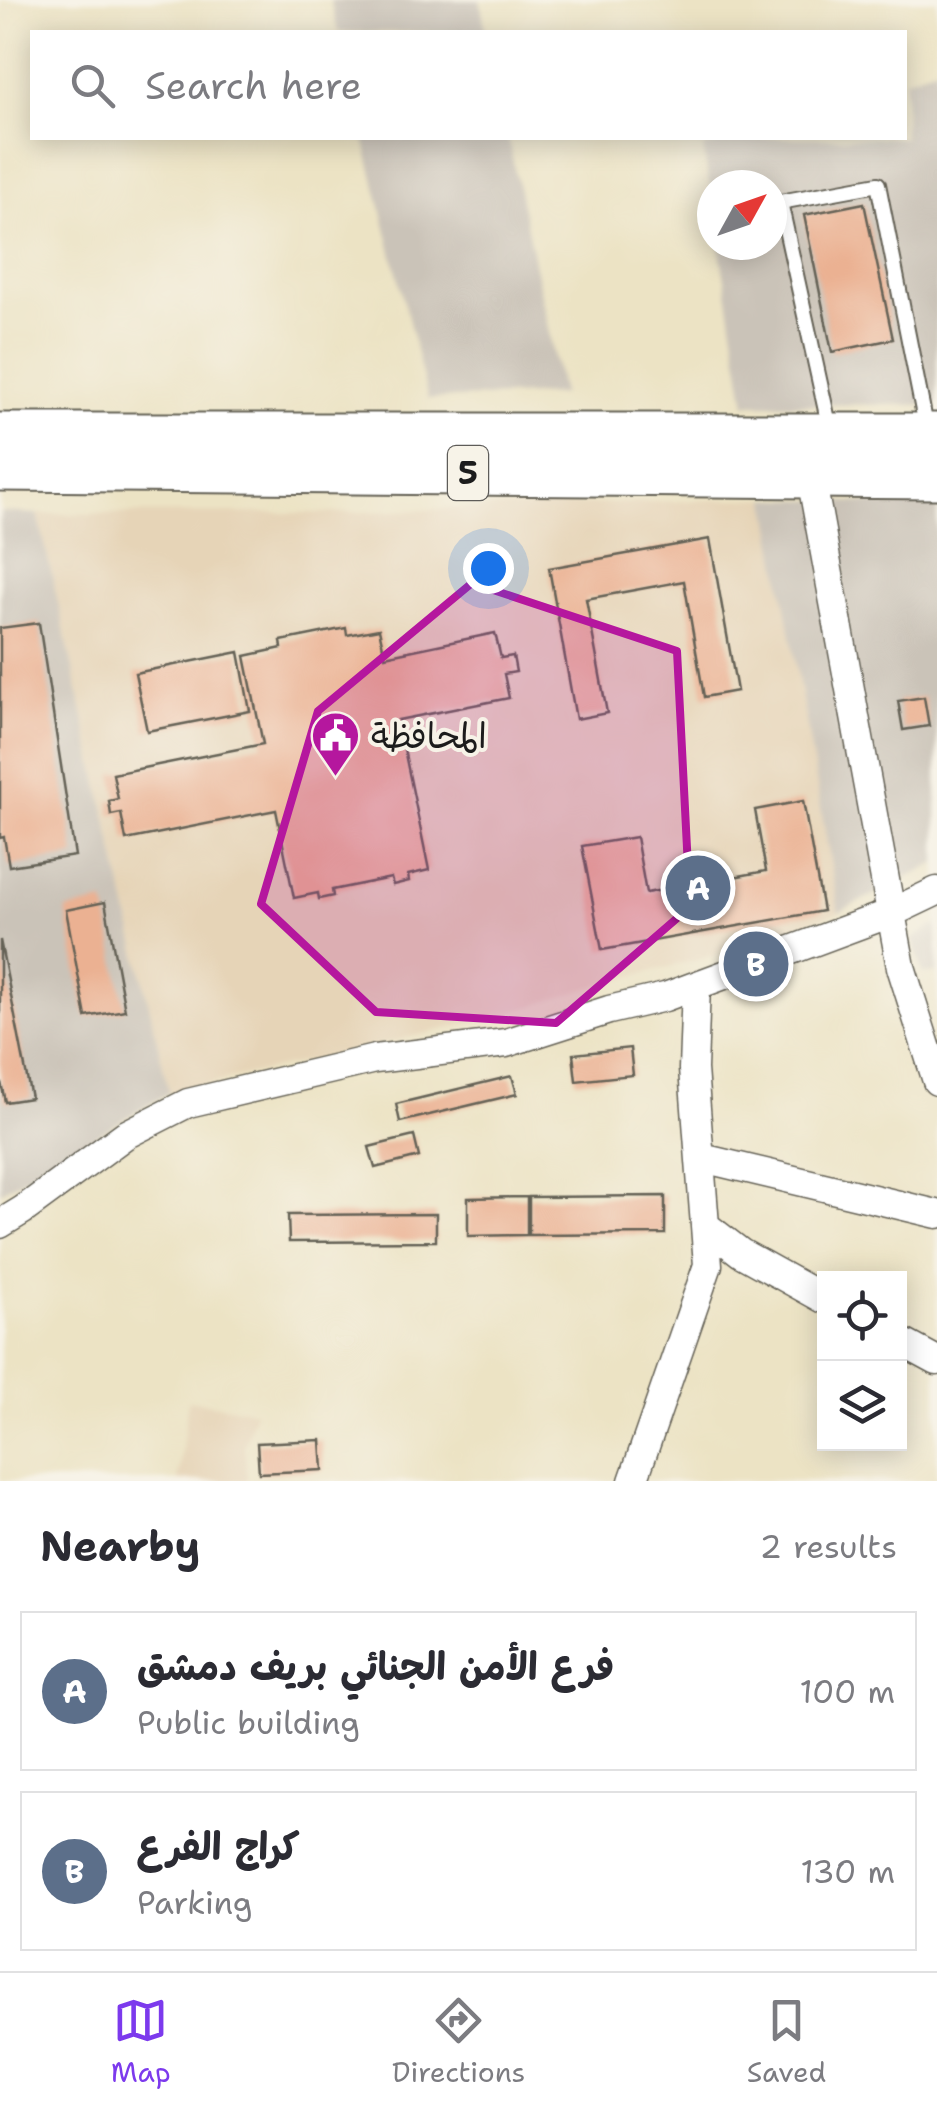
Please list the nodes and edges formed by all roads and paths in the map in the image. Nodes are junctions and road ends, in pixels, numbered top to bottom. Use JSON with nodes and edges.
{"nodes":[{"id":1,"x":0,"y":436,"type":"edge"},
{"id":2,"x":832,"y":436,"type":"junction"},
{"id":3,"x":934,"y":449,"type":"edge"},
{"id":4,"x":0,"y":468,"type":"edge"},
{"id":5,"x":811,"y":477,"type":"junction"},
{"id":6,"x":937,"y":891,"type":"edge"},
{"id":7,"x":891,"y":913,"type":"junction"},
{"id":8,"x":696,"y":986,"type":"junction"},
{"id":9,"x":926,"y":1013,"type":"edge"},
{"id":10,"x":937,"y":1081,"type":"edge"},
{"id":11,"x":702,"y":1158,"type":"junction"},
{"id":12,"x":937,"y":1214,"type":"edge"},
{"id":13,"x":0,"y":1224,"type":"edge"},
{"id":14,"x":706,"y":1226,"type":"junction"},
{"id":15,"x":817,"y":1295,"type":"edge"},
{"id":16,"x":907,"y":1345,"type":"edge"},
{"id":17,"x":937,"y":1362,"type":"edge"},
{"id":18,"x":633,"y":1481,"type":"edge"}],
"edges":[{"from":1,"to":2,"type":"main road","number":"5"},
{"from":2,"to":3,"type":"main road","number":"5"},
{"from":2,"to":3,"type":"lane"},
{"from":3,"to":5,"type":"main road","number":"5"},
{"from":4,"to":5,"type":"main road","number":"5"},
{"from":5,"to":7,"type":"street"},
{"from":6,"to":7,"type":"street"},
{"from":7,"to":8,"type":"street"},
{"from":7,"to":9,"type":"street"},
{"from":8,"to":11,"type":"street"},
{"from":8,"to":13,"type":"street"},
{"from":9,"to":10,"type":"street"},
{"from":11,"to":12,"type":"street"},
{"from":11,"to":14,"type":"street"},
{"from":14,"to":15,"type":"street"},
{"from":14,"to":18,"type":"street"},
{"from":16,"to":17,"type":"street"}]}
